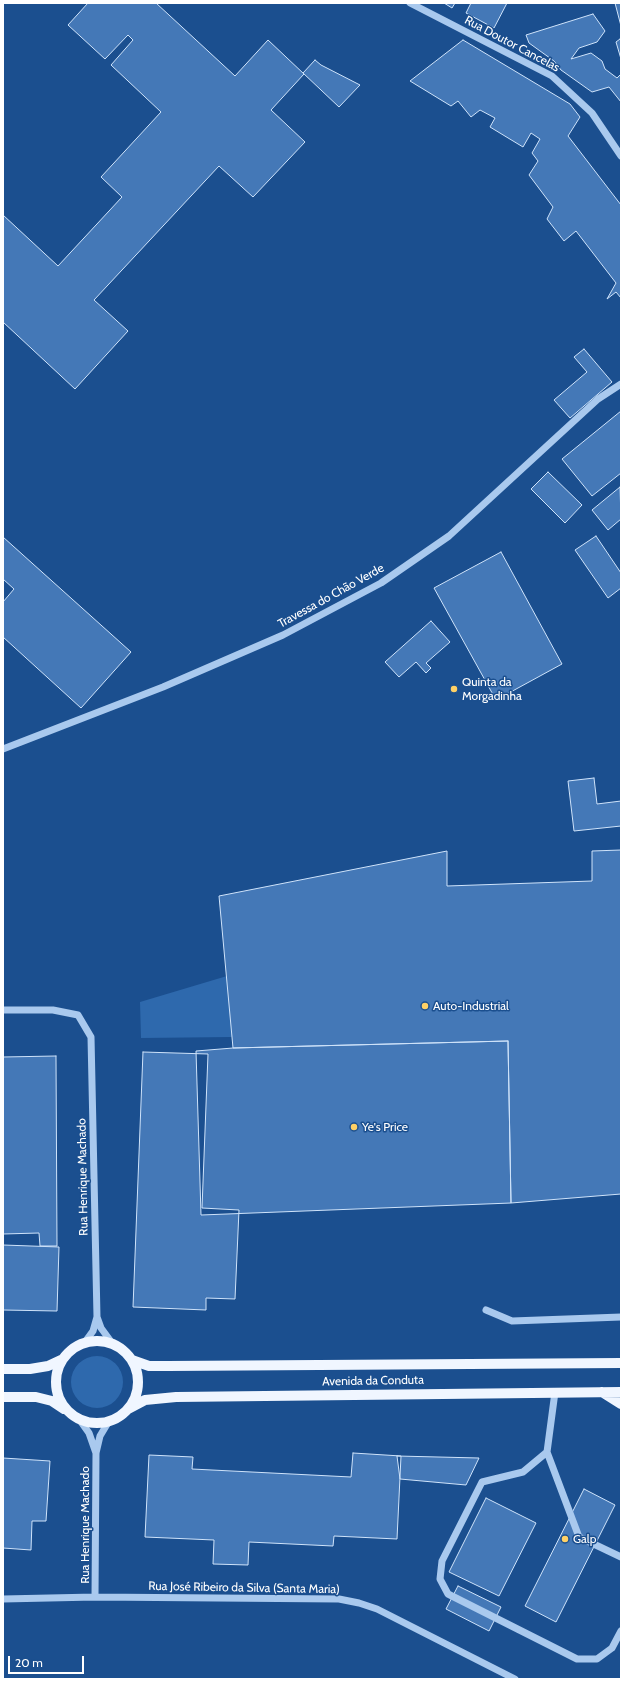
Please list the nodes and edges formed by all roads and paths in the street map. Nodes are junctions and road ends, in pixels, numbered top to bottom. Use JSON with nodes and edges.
{"nodes":[{"id":1,"x":410,"y":3,"type":"edge"},
{"id":2,"x":621,"y":156,"type":"edge"},
{"id":3,"x":621,"y":384,"type":"edge"},
{"id":4,"x":3,"y":749,"type":"edge"},
{"id":5,"x":3,"y":1010,"type":"edge"},
{"id":6,"x":486,"y":1310,"type":"dead end"},
{"id":7,"x":97,"y":1317,"type":"junction"},
{"id":8,"x":621,"y":1317,"type":"edge"},
{"id":9,"x":85,"y":1342,"type":"junction"},
{"id":10,"x":112,"y":1343,"type":"junction"},
{"id":11,"x":63,"y":1359,"type":"junction"},
{"id":12,"x":132,"y":1360,"type":"junction"},
{"id":13,"x":621,"y":1363,"type":"edge"},
{"id":14,"x":3,"y":1369,"type":"edge"},
{"id":15,"x":555,"y":1392,"type":"junction"},
{"id":16,"x":602,"y":1392,"type":"junction"},
{"id":17,"x":621,"y":1392,"type":"edge"},
{"id":18,"x":3,"y":1397,"type":"edge"},
{"id":19,"x":621,"y":1404,"type":"edge"},
{"id":20,"x":128,"y":1409,"type":"junction"},
{"id":21,"x":68,"y":1411,"type":"junction"},
{"id":22,"x":79,"y":1419,"type":"junction"},
{"id":23,"x":109,"y":1421,"type":"junction"},
{"id":24,"x":547,"y":1452,"type":"junction"},
{"id":25,"x":96,"y":1453,"type":"junction"},
{"id":26,"x":621,"y":1557,"type":"edge"},
{"id":27,"x":95,"y":1597,"type":"junction"},
{"id":28,"x":3,"y":1599,"type":"edge"},
{"id":29,"x":621,"y":1631,"type":"edge"},
{"id":30,"x":516,"y":1679,"type":"edge"}],
"edges":[{"from":1,"to":2,"type":"street","name":"Rua Doutor Cancelas"},
{"from":3,"to":4,"type":"street","name":"Travessa do Chão Verde"},
{"from":5,"to":7,"type":"street","name":"Rua Henrique Machado"},
{"from":6,"to":8,"type":"street"},
{"from":7,"to":9,"type":"street","name":"Rua Henrique Machado"},
{"from":7,"to":10,"type":"street","name":"Rua Henrique Machado"},
{"from":9,"to":10,"type":"main road"},
{"from":9,"to":11,"type":"main road"},
{"from":10,"to":12,"type":"main road"},
{"from":11,"to":14,"type":"main road"},
{"from":11,"to":21,"type":"main road"},
{"from":12,"to":13,"type":"main road","name":"Avenida da Conduta"},
{"from":12,"to":20,"type":"main road"},
{"from":15,"to":16,"type":"main road","name":"Avenida da Conduta"},
{"from":15,"to":20,"type":"main road","name":"Avenida da Conduta"},
{"from":15,"to":24,"type":"street"},
{"from":16,"to":17,"type":"main road","name":"Avenida da Conduta"},
{"from":16,"to":19,"type":"main road"},
{"from":18,"to":21,"type":"main road"},
{"from":20,"to":23,"type":"main road"},
{"from":21,"to":22,"type":"main road"},
{"from":22,"to":23,"type":"main road"},
{"from":22,"to":25,"type":"street","name":"Rua Henrique Machado"},
{"from":23,"to":25,"type":"street","name":"Rua Henrique Machado"},
{"from":24,"to":26,"type":"street"},
{"from":24,"to":29,"type":"street"},
{"from":25,"to":27,"type":"street","name":"Rua Henrique Machado"},
{"from":27,"to":28,"type":"street","name":"Rua José Ribeiro da Silva (Santa Maria)"},
{"from":27,"to":30,"type":"street","name":"Rua José Ribeiro da Silva (Santa Maria)"}]}
